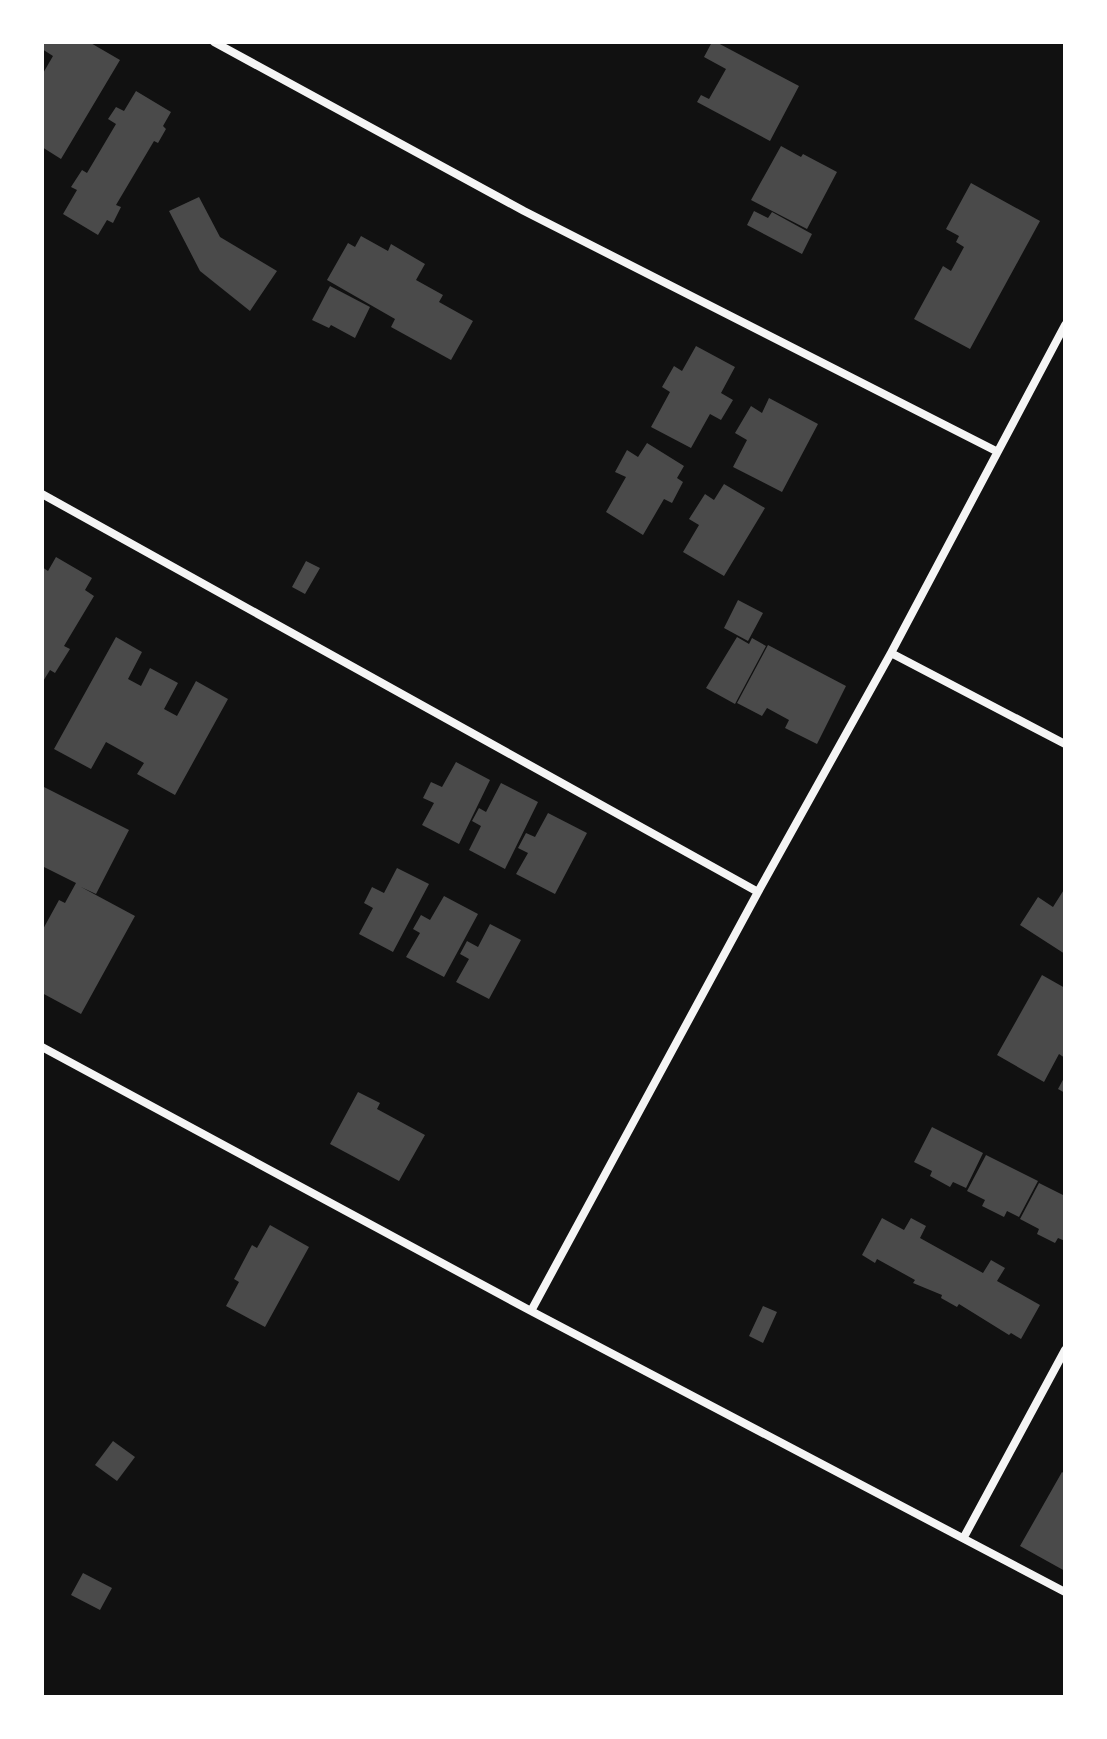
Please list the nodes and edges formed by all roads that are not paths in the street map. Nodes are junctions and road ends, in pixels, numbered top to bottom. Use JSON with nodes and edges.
{"nodes":[{"id":1,"x":214,"y":42,"type":"edge"},
{"id":2,"x":1065,"y":325,"type":"edge"},
{"id":3,"x":996,"y":451,"type":"junction"},
{"id":4,"x":42,"y":494,"type":"edge"},
{"id":5,"x":891,"y":653,"type":"junction"},
{"id":6,"x":1065,"y":744,"type":"edge"},
{"id":7,"x":758,"y":892,"type":"junction"},
{"id":8,"x":42,"y":1047,"type":"edge"},
{"id":9,"x":531,"y":1311,"type":"junction"},
{"id":10,"x":1065,"y":1350,"type":"edge"},
{"id":11,"x":964,"y":1537,"type":"junction"},
{"id":12,"x":1065,"y":1592,"type":"edge"}],
"edges":[{"from":1,"to":3,"type":"street"},
{"from":2,"to":3,"type":"street"},
{"from":3,"to":5,"type":"street"},
{"from":4,"to":7,"type":"street"},
{"from":5,"to":6,"type":"street"},
{"from":5,"to":7,"type":"street"},
{"from":7,"to":9,"type":"street"},
{"from":8,"to":9,"type":"street"},
{"from":9,"to":11,"type":"street"},
{"from":10,"to":11,"type":"street"},
{"from":11,"to":12,"type":"street"}]}
